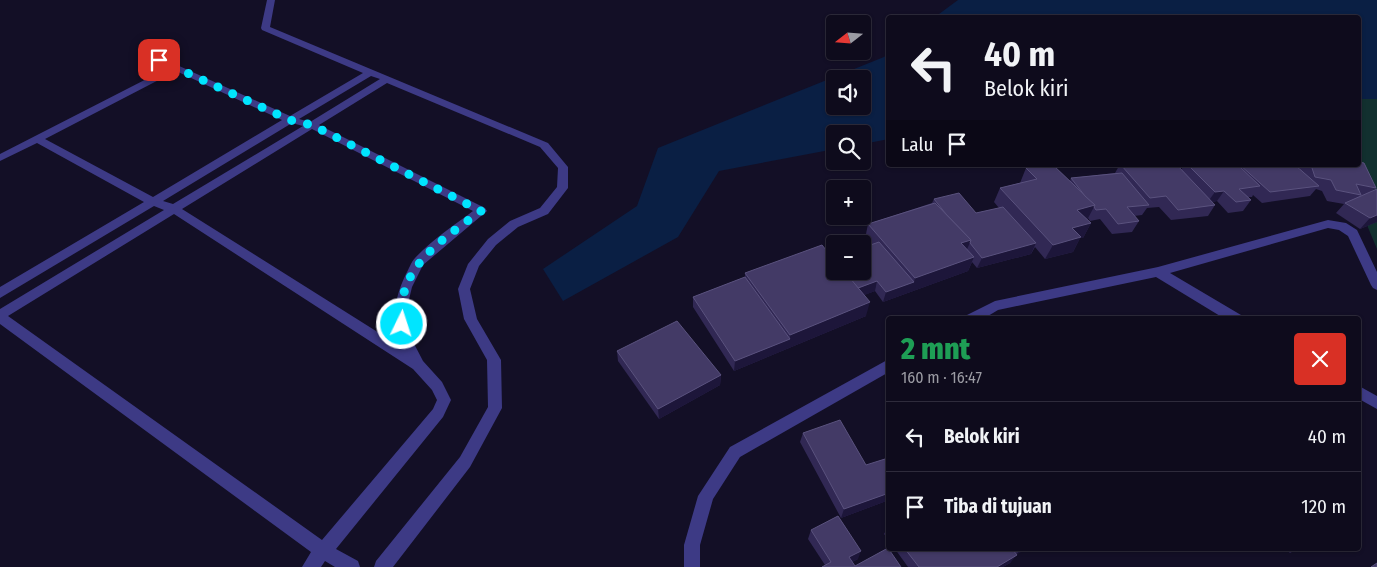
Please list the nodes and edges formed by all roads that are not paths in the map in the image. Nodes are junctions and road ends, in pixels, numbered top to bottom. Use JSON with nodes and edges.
{"nodes":[{"id":1,"x":271,"y":0,"type":"edge"},
{"id":2,"x":143,"y":53,"type":"dead end"},
{"id":3,"x":175,"y":68,"type":"junction"},
{"id":4,"x":370,"y":72,"type":"junction"},
{"id":5,"x":387,"y":79,"type":"junction"},
{"id":6,"x":290,"y":120,"type":"junction"},
{"id":7,"x":312,"y":125,"type":"junction"},
{"id":8,"x":38,"y":139,"type":"junction"},
{"id":9,"x":0,"y":158,"type":"edge"},
{"id":10,"x":153,"y":202,"type":"junction"},
{"id":11,"x":174,"y":209,"type":"junction"},
{"id":12,"x":1158,"y":272,"type":"junction"},
{"id":13,"x":1377,"y":285,"type":"edge"},
{"id":14,"x":0,"y":293,"type":"edge"},
{"id":15,"x":0,"y":316,"type":"edge"},
{"id":16,"x":977,"y":316,"type":"edge"},
{"id":17,"x":1231,"y":316,"type":"edge"},
{"id":18,"x":418,"y":365,"type":"junction"},
{"id":19,"x":886,"y":367,"type":"edge"},
{"id":20,"x":1361,"y":393,"type":"edge"},
{"id":21,"x":1377,"y":403,"type":"edge"},
{"id":22,"x":323,"y":551,"type":"junction"},
{"id":23,"x":310,"y":567,"type":"edge"},
{"id":24,"x":352,"y":567,"type":"edge"},
{"id":25,"x":382,"y":567,"type":"edge"},
{"id":26,"x":692,"y":567,"type":"edge"}],
"edges":[{"from":1,"to":4,"type":"street"},
{"from":2,"to":3,"type":"street"},
{"from":3,"to":6,"type":"street"},
{"from":3,"to":8,"type":"street"},
{"from":4,"to":5,"type":"street"},
{"from":4,"to":6,"type":"street"},
{"from":5,"to":7,"type":"street"},
{"from":5,"to":25,"type":"street"},
{"from":6,"to":7,"type":"street"},
{"from":6,"to":10,"type":"street"},
{"from":7,"to":11,"type":"street"},
{"from":7,"to":18,"type":"street"},
{"from":8,"to":9,"type":"street"},
{"from":8,"to":10,"type":"street"},
{"from":10,"to":11,"type":"street"},
{"from":10,"to":14,"type":"street"},
{"from":11,"to":15,"type":"street"},
{"from":11,"to":18,"type":"street"},
{"from":12,"to":13,"type":"street"},
{"from":12,"to":16,"type":"street"},
{"from":12,"to":17,"type":"street"},
{"from":15,"to":22,"type":"street"},
{"from":18,"to":22,"type":"street"},
{"from":19,"to":26,"type":"street"},
{"from":20,"to":21,"type":"street"},
{"from":22,"to":23,"type":"street"},
{"from":22,"to":24,"type":"street"}]}
